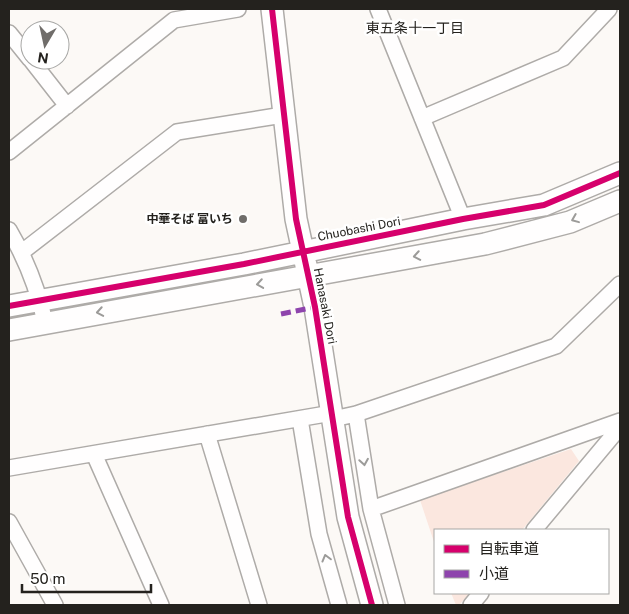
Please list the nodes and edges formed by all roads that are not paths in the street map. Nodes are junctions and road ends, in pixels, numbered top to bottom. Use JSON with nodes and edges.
{"nodes":[{"id":1,"x":238,"y":9,"type":"edge"},
{"id":2,"x":272,"y":9,"type":"edge"},
{"id":3,"x":378,"y":9,"type":"edge"},
{"id":4,"x":609,"y":9,"type":"edge"},
{"id":5,"x":9,"y":33,"type":"edge"},
{"id":6,"x":20,"y":47,"type":"edge"},
{"id":7,"x":38,"y":70,"type":"edge"},
{"id":8,"x":68,"y":106,"type":"junction"},
{"id":9,"x":283,"y":115,"type":"junction"},
{"id":10,"x":422,"y":118,"type":"junction"},
{"id":11,"x":9,"y":152,"type":"edge"},
{"id":12,"x":620,"y":173,"type":"edge"},
{"id":13,"x":620,"y":200,"type":"edge"},
{"id":14,"x":463,"y":219,"type":"junction"},
{"id":15,"x":9,"y":230,"type":"edge"},
{"id":16,"x":22,"y":252,"type":"junction"},
{"id":17,"x":303,"y":252,"type":"junction"},
{"id":18,"x":308,"y":276,"type":"junction"},
{"id":19,"x":620,"y":284,"type":"edge"},
{"id":20,"x":40,"y":300,"type":"junction"},
{"id":21,"x":9,"y":306,"type":"edge"},
{"id":22,"x":45,"y":322,"type":"junction"},
{"id":23,"x":9,"y":330,"type":"edge"},
{"id":24,"x":356,"y":414,"type":"junction"},
{"id":25,"x":332,"y":416,"type":"junction"},
{"id":26,"x":300,"y":419,"type":"junction"},
{"id":27,"x":620,"y":421,"type":"edge"},
{"id":28,"x":620,"y":427,"type":"edge"},
{"id":29,"x":206,"y":434,"type":"junction"},
{"id":30,"x":94,"y":454,"type":"junction"},
{"id":31,"x":9,"y":468,"type":"edge"},
{"id":32,"x":371,"y":509,"type":"junction"},
{"id":33,"x":535,"y":529,"type":"edge"},
{"id":34,"x":11,"y":531,"type":"edge"},
{"id":35,"x":480,"y":594,"type":"edge"},
{"id":36,"x":55,"y":605,"type":"edge"},
{"id":37,"x":161,"y":605,"type":"edge"},
{"id":38,"x":259,"y":605,"type":"edge"},
{"id":39,"x":339,"y":605,"type":"edge"},
{"id":40,"x":372,"y":605,"type":"edge"},
{"id":41,"x":397,"y":605,"type":"edge"},
{"id":42,"x":471,"y":605,"type":"edge"}],
"edges":[{"from":1,"to":8,"type":"street"},
{"from":2,"to":9,"type":"street","name":"Hanasaki Dori"},
{"from":3,"to":10,"type":"street"},
{"from":4,"to":10,"type":"street"},
{"from":5,"to":6,"type":"street"},
{"from":7,"to":8,"type":"street"},
{"from":8,"to":11,"type":"street"},
{"from":9,"to":16,"type":"street"},
{"from":9,"to":17,"type":"street","name":"Hanasaki Dori"},
{"from":10,"to":14,"type":"street"},
{"from":12,"to":14,"type":"street","name":"Chuobashi Dori"},
{"from":13,"to":18,"type":"street","one_way":true},
{"from":14,"to":17,"type":"street","name":"Chuobashi Dori"},
{"from":15,"to":16,"type":"street"},
{"from":16,"to":20,"type":"street"},
{"from":17,"to":18,"type":"street","name":"Hanasaki Dori"},
{"from":17,"to":20,"type":"street","name":"Chuobashi Dori"},
{"from":18,"to":22,"type":"street","one_way":true},
{"from":18,"to":25,"type":"street","name":"Hanasaki Dori"},
{"from":19,"to":24,"type":"street"},
{"from":20,"to":21,"type":"street","name":"Chuobashi Dori"},
{"from":20,"to":22,"type":"street"},
{"from":22,"to":23,"type":"street"},
{"from":24,"to":25,"type":"street"},
{"from":24,"to":32,"type":"street","one_way":true},
{"from":25,"to":26,"type":"street"},
{"from":25,"to":40,"type":"street","name":"Hanasaki Dori"},
{"from":26,"to":29,"type":"street"},
{"from":39,"to":26,"type":"street","one_way":true},
{"from":27,"to":32,"type":"street"},
{"from":28,"to":33,"type":"street"},
{"from":29,"to":30,"type":"street"},
{"from":29,"to":38,"type":"street"},
{"from":30,"to":31,"type":"street"},
{"from":30,"to":37,"type":"street"},
{"from":32,"to":41,"type":"street"},
{"from":34,"to":36,"type":"street"},
{"from":35,"to":42,"type":"street"}]}
